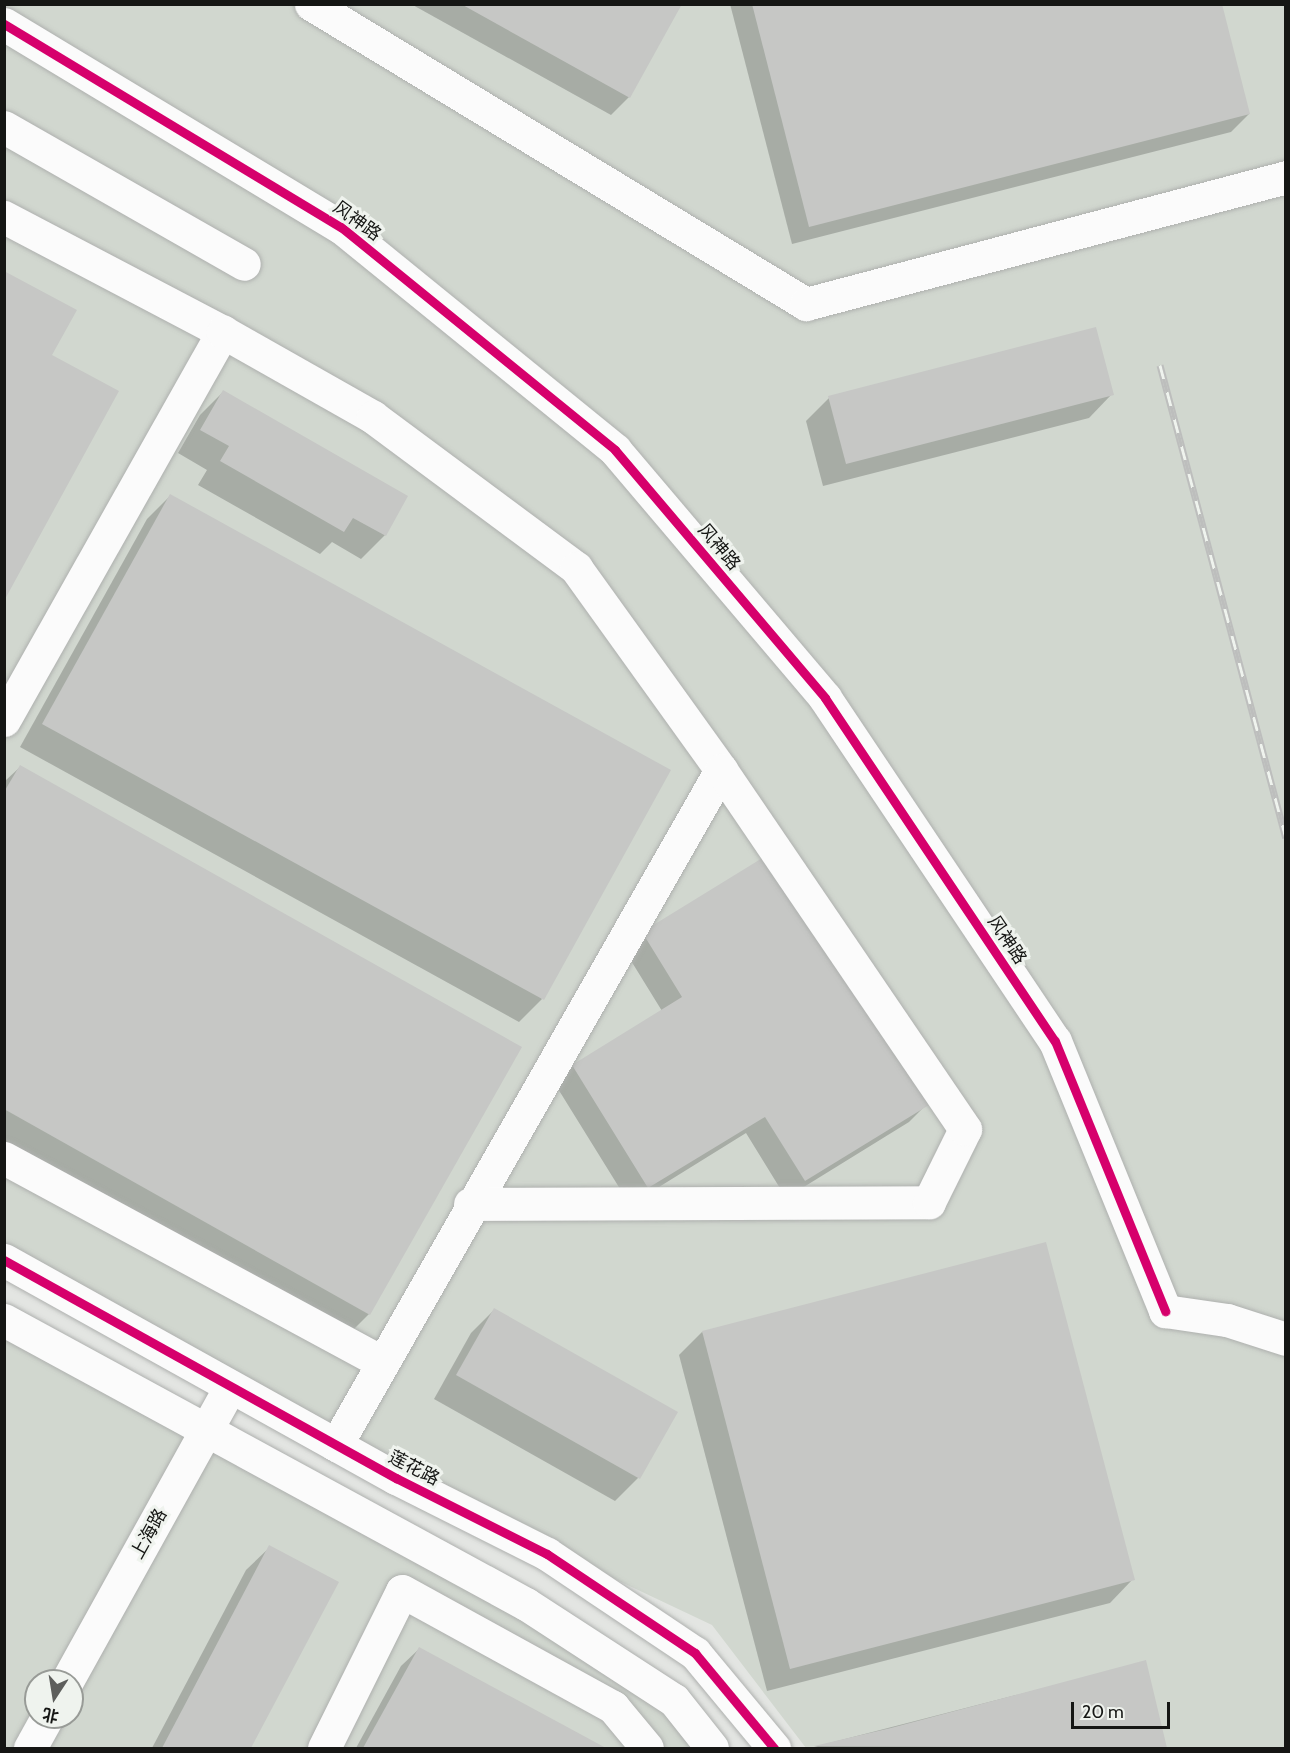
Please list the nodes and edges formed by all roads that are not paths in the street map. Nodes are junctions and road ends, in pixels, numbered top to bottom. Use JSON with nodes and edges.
{"nodes":[{"id":1,"x":311,"y":4,"type":"edge"},
{"id":2,"x":4,"y":24,"type":"edge"},
{"id":3,"x":4,"y":127,"type":"edge"},
{"id":4,"x":1286,"y":177,"type":"edge"},
{"id":5,"x":4,"y":217,"type":"edge"},
{"id":6,"x":244,"y":264,"type":"dead end"},
{"id":7,"x":223,"y":332,"type":"junction"},
{"id":8,"x":4,"y":720,"type":"edge"},
{"id":9,"x":721,"y":770,"type":"junction"},
{"id":10,"x":4,"y":1158,"type":"edge"},
{"id":11,"x":470,"y":1204,"type":"junction"},
{"id":12,"x":4,"y":1260,"type":"edge"},
{"id":13,"x":4,"y":1320,"type":"edge"},
{"id":14,"x":1286,"y":1339,"type":"edge"},
{"id":15,"x":380,"y":1361,"type":"junction"},
{"id":16,"x":230,"y":1386,"type":"junction"},
{"id":17,"x":205,"y":1433,"type":"junction"},
{"id":18,"x":336,"y":1445,"type":"junction"},
{"id":19,"x":74,"y":1669,"type":"edge"},
{"id":20,"x":41,"y":1729,"type":"edge"},
{"id":21,"x":30,"y":1749,"type":"edge"},
{"id":22,"x":324,"y":1749,"type":"edge"},
{"id":23,"x":647,"y":1749,"type":"edge"},
{"id":24,"x":712,"y":1749,"type":"edge"},
{"id":25,"x":774,"y":1749,"type":"edge"}],
"edges":[{"from":1,"to":4,"type":"street"},
{"from":2,"to":14,"type":"street","name":"风神路"},
{"from":3,"to":6,"type":"street"},
{"from":5,"to":7,"type":"street"},
{"from":7,"to":8,"type":"street"},
{"from":7,"to":9,"type":"street"},
{"from":9,"to":11,"type":"street"},
{"from":9,"to":11,"type":"street"},
{"from":10,"to":15,"type":"street"},
{"from":11,"to":15,"type":"street"},
{"from":12,"to":16,"type":"street","name":"莲花路"},
{"from":13,"to":17,"type":"street"},
{"from":15,"to":18,"type":"street"},
{"from":16,"to":17,"type":"street","name":"上海路"},
{"from":16,"to":18,"type":"street","name":"莲花路"},
{"from":17,"to":19,"type":"street","name":"上海路"},
{"from":17,"to":24,"type":"street"},
{"from":18,"to":25,"type":"street","name":"莲花路"},
{"from":20,"to":21,"type":"street"},
{"from":22,"to":23,"type":"street"}]}
